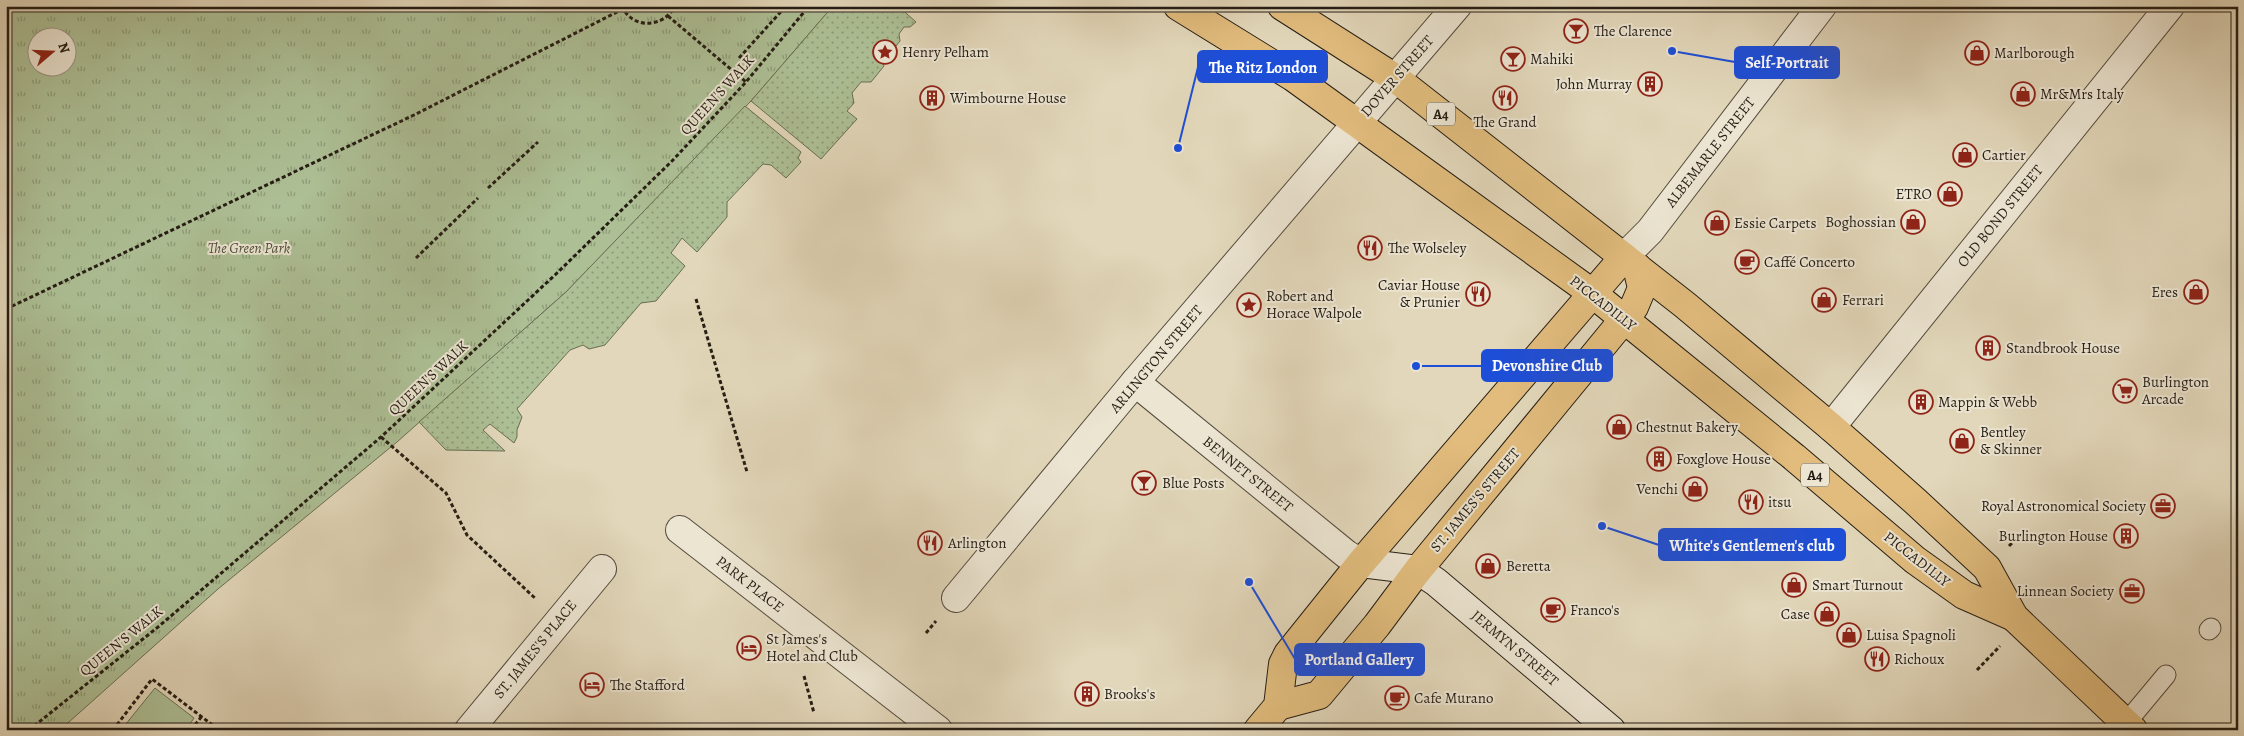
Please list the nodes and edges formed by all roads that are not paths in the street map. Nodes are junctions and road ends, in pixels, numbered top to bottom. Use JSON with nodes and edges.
{"nodes":[{"id":1,"x":1178,"y":6,"type":"edge"},
{"id":2,"x":1282,"y":6,"type":"edge"},
{"id":3,"x":1457,"y":6,"type":"edge"},
{"id":4,"x":1822,"y":6,"type":"edge"},
{"id":5,"x":2170,"y":6,"type":"edge"},
{"id":6,"x":1395,"y":78,"type":"junction"},
{"id":7,"x":1358,"y":122,"type":"junction"},
{"id":8,"x":1631,"y":262,"type":"junction"},
{"id":9,"x":1592,"y":293,"type":"junction"},
{"id":10,"x":1625,"y":319,"type":"junction"},
{"id":11,"x":1135,"y":382,"type":"junction"},
{"id":12,"x":1831,"y":427,"type":"junction"},
{"id":13,"x":680,"y":530,"type":"dead end"},
{"id":14,"x":1361,"y":563,"type":"junction"},
{"id":15,"x":602,"y":569,"type":"dead end"},
{"id":16,"x":1418,"y":570,"type":"junction"},
{"id":17,"x":956,"y":598,"type":"dead end"},
{"id":18,"x":2014,"y":617,"type":"junction"},
{"id":19,"x":2166,"y":675,"type":"dead end"},
{"id":20,"x":1278,"y":706,"type":"junction"},
{"id":21,"x":2131,"y":728,"type":"edge"},
{"id":22,"x":470,"y":730,"type":"edge"},
{"id":23,"x":938,"y":730,"type":"edge"},
{"id":24,"x":1258,"y":730,"type":"edge"},
{"id":25,"x":1611,"y":730,"type":"edge"}],
"edges":[{"from":1,"to":7,"type":"main road","name":"PICCADILLY","number":"A4"},
{"from":2,"to":6,"type":"main road","name":"PICCADILLY","number":"A4"},
{"from":3,"to":6,"type":"street","name":"DOVER STREET"},
{"from":4,"to":8,"type":"street","name":"ALBEMARLE STREET"},
{"from":5,"to":12,"type":"street","name":"OLD BOND STREET"},
{"from":6,"to":7,"type":"street","name":"DOVER STREET"},
{"from":6,"to":8,"type":"main road","name":"PICCADILLY","number":"A4"},
{"from":7,"to":9,"type":"main road","name":"PICCADILLY","number":"A4"},
{"from":7,"to":11,"type":"street","name":"ARLINGTON STREET"},
{"from":8,"to":9,"type":"main road","name":"ALBEMARLE STREET"},
{"from":8,"to":10,"type":"main road","name":"ST. JAMES'S STREET"},
{"from":8,"to":12,"type":"main road","name":"PICCADILLY","number":"A4"},
{"from":9,"to":10,"type":"main road","name":"PICCADILLY","number":"A4"},
{"from":9,"to":14,"type":"main road"},
{"from":10,"to":16,"type":"main road","name":"ST. JAMES'S STREET"},
{"from":10,"to":18,"type":"main road","name":"PICCADILLY","number":"A4"},
{"from":11,"to":14,"type":"street","name":"BENNET STREET"},
{"from":11,"to":17,"type":"street","name":"ARLINGTON STREET"},
{"from":12,"to":18,"type":"main road","name":"PICCADILLY","number":"A4"},
{"from":13,"to":23,"type":"street","name":"PARK PLACE"},
{"from":14,"to":16,"type":"street"},
{"from":14,"to":20,"type":"main road"},
{"from":15,"to":22,"type":"street","name":"ST. JAMES'S PLACE"},
{"from":16,"to":20,"type":"main road","name":"ST. JAMES'S STREET"},
{"from":16,"to":25,"type":"street","name":"JERMYN STREET"},
{"from":18,"to":21,"type":"main road","name":"PICCADILLY","number":"A4"},
{"from":19,"to":21,"type":"lane"},
{"from":20,"to":24,"type":"main road"}]}
